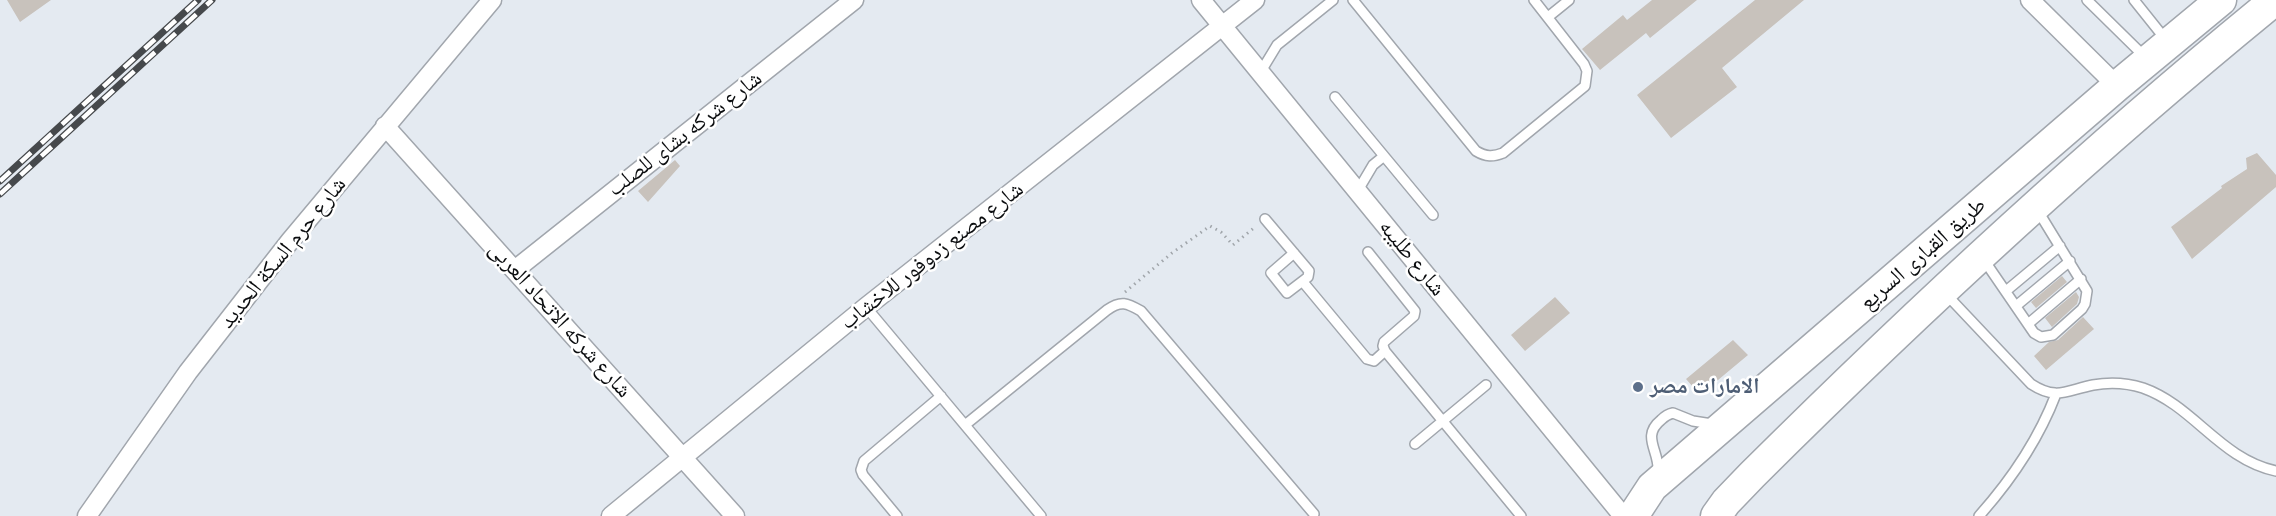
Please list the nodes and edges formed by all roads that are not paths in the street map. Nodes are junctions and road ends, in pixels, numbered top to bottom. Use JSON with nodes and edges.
{"nodes":[{"id":1,"x":492,"y":0,"type":"edge"},
{"id":2,"x":854,"y":0,"type":"edge"},
{"id":3,"x":1201,"y":0,"type":"edge"},
{"id":4,"x":1255,"y":0,"type":"edge"},
{"id":5,"x":1333,"y":0,"type":"edge"},
{"id":6,"x":1353,"y":0,"type":"edge"},
{"id":7,"x":1534,"y":0,"type":"edge"},
{"id":8,"x":1569,"y":0,"type":"edge"},
{"id":9,"x":2030,"y":0,"type":"edge"},
{"id":10,"x":2087,"y":0,"type":"edge"},
{"id":11,"x":2148,"y":0,"type":"edge"},
{"id":12,"x":2221,"y":0,"type":"edge"},
{"id":13,"x":2275,"y":0,"type":"edge"},
{"id":14,"x":2137,"y":3,"type":"edge"},
{"id":15,"x":1548,"y":17,"type":"junction"},
{"id":16,"x":1223,"y":27,"type":"junction"},
{"id":17,"x":2158,"y":51,"type":"junction"},
{"id":18,"x":1260,"y":73,"type":"junction"},
{"id":19,"x":2117,"y":86,"type":"junction"},
{"id":20,"x":1335,"y":97,"type":"dead end"},
{"id":21,"x":385,"y":126,"type":"junction"},
{"id":22,"x":1384,"y":156,"type":"junction"},
{"id":23,"x":1358,"y":192,"type":"junction"},
{"id":24,"x":2035,"y":206,"type":"junction"},
{"id":25,"x":1433,"y":215,"type":"dead end"},
{"id":26,"x":1265,"y":219,"type":"road end"},
{"id":27,"x":2060,"y":246,"type":"junction"},
{"id":28,"x":1368,"y":252,"type":"dead end"},
{"id":29,"x":1294,"y":253,"type":"junction"},
{"id":30,"x":1981,"y":255,"type":"junction"},
{"id":31,"x":2070,"y":261,"type":"junction"},
{"id":32,"x":516,"y":269,"type":"junction"},
{"id":33,"x":2081,"y":279,"type":"junction"},
{"id":34,"x":1303,"y":282,"type":"junction"},
{"id":35,"x":1943,"y":290,"type":"junction"},
{"id":36,"x":2006,"y":291,"type":"junction"},
{"id":37,"x":2016,"y":306,"type":"junction"},
{"id":38,"x":866,"y":307,"type":"junction"},
{"id":39,"x":2028,"y":324,"type":"junction"},
{"id":40,"x":1385,"y":351,"type":"junction"},
{"id":41,"x":1486,"y":385,"type":"dead end"},
{"id":42,"x":2056,"y":394,"type":"junction"},
{"id":43,"x":941,"y":396,"type":"junction"},
{"id":44,"x":1443,"y":421,"type":"junction"},
{"id":45,"x":1729,"y":422,"type":"junction"},
{"id":46,"x":965,"y":425,"type":"junction"},
{"id":47,"x":1415,"y":444,"type":"dead end"},
{"id":48,"x":682,"y":459,"type":"junction"},
{"id":49,"x":2276,"y":471,"type":"edge"},
{"id":50,"x":1652,"y":487,"type":"junction"},
{"id":51,"x":1721,"y":509,"type":"edge"},
{"id":52,"x":1314,"y":514,"type":"dead end"},
{"id":53,"x":87,"y":516,"type":"edge"},
{"id":54,"x":611,"y":516,"type":"edge"},
{"id":55,"x":735,"y":516,"type":"edge"},
{"id":56,"x":897,"y":516,"type":"edge"},
{"id":57,"x":1041,"y":516,"type":"edge"},
{"id":58,"x":1521,"y":516,"type":"edge"},
{"id":59,"x":1623,"y":516,"type":"edge"},
{"id":60,"x":1633,"y":516,"type":"edge"},
{"id":61,"x":1698,"y":516,"type":"edge"},
{"id":62,"x":1979,"y":516,"type":"edge"}],
"edges":[{"from":1,"to":21,"type":"street","name":"شارع حرم السكة الحديد"},
{"from":2,"to":32,"type":"street","name":"شارع شركه بشاى للصلب"},
{"from":3,"to":16,"type":"street","name":"شارع طليبه"},
{"from":4,"to":16,"type":"street","name":"شارع مصنع زدوفور للاخشاب"},
{"from":5,"to":18,"type":"lane"},
{"from":6,"to":15,"type":"lane"},
{"from":7,"to":15,"type":"lane"},
{"from":8,"to":15,"type":"lane"},
{"from":9,"to":19,"type":"street"},
{"from":10,"to":17,"type":"lane"},
{"from":11,"to":14,"type":"lane"},
{"from":12,"to":17,"type":"highway","name":"طريق القبارى السريع"},
{"from":13,"to":24,"type":"highway","name":"طريق القبارى السريع"},
{"from":14,"to":17,"type":"lane"},
{"from":16,"to":18,"type":"street","name":"شارع طليبه"},
{"from":16,"to":38,"type":"street","name":"شارع مصنع زدوفور للاخشاب"},
{"from":17,"to":19,"type":"highway","name":"طريق القبارى السريع"},
{"from":18,"to":23,"type":"street","name":"شارع طليبه"},
{"from":19,"to":45,"type":"highway","name":"طريق القبارى السريع"},
{"from":20,"to":22,"type":"lane"},
{"from":21,"to":32,"type":"street","name":"شارع شركه الاتحاد العربى"},
{"from":21,"to":53,"type":"street","name":"شارع حرم السكة الحديد"},
{"from":22,"to":23,"type":"lane"},
{"from":22,"to":25,"type":"lane"},
{"from":23,"to":59,"type":"street","name":"شارع طليبه"},
{"from":24,"to":27,"type":"lane"},
{"from":24,"to":30,"type":"highway","name":"طريق القبارى السريع"},
{"from":26,"to":29,"type":"lane"},
{"from":27,"to":31,"type":"lane"},
{"from":27,"to":36,"type":"lane"},
{"from":28,"to":40,"type":"lane"},
{"from":29,"to":34,"type":"lane"},
{"from":29,"to":34,"type":"lane"},
{"from":30,"to":35,"type":"highway","name":"طريق القبارى السريع"},
{"from":30,"to":36,"type":"lane"},
{"from":31,"to":33,"type":"lane"},
{"from":31,"to":37,"type":"lane"},
{"from":32,"to":48,"type":"street","name":"شارع شركه الاتحاد العربى"},
{"from":33,"to":39,"type":"lane"},
{"from":33,"to":39,"type":"lane"},
{"from":34,"to":40,"type":"lane"},
{"from":35,"to":42,"type":"lane"},
{"from":35,"to":51,"type":"highway","name":"طريق القبارى السريع"},
{"from":36,"to":37,"type":"lane"},
{"from":37,"to":39,"type":"lane"},
{"from":38,"to":43,"type":"lane"},
{"from":38,"to":48,"type":"street","name":"شارع مصنع زدوفور للاخشاب"},
{"from":40,"to":44,"type":"lane"},
{"from":41,"to":44,"type":"lane"},
{"from":42,"to":49,"type":"lane"},
{"from":42,"to":62,"type":"lane"},
{"from":43,"to":46,"type":"lane"},
{"from":43,"to":56,"type":"lane"},
{"from":44,"to":47,"type":"lane"},
{"from":44,"to":58,"type":"lane"},
{"from":45,"to":50,"type":"highway","name":"طريق القبارى السريع"},
{"from":45,"to":50,"type":"lane"},
{"from":46,"to":52,"type":"lane"},
{"from":46,"to":57,"type":"lane"},
{"from":48,"to":54,"type":"street","name":"شارع مصنع زدوفور للاخشاب"},
{"from":48,"to":55,"type":"street","name":"شارع شركه الاتحاد العربى"},
{"from":50,"to":60,"type":"highway","name":"طريق القبارى السريع"},
{"from":51,"to":61,"type":"highway","name":"طريق القبارى السريع"}]}
